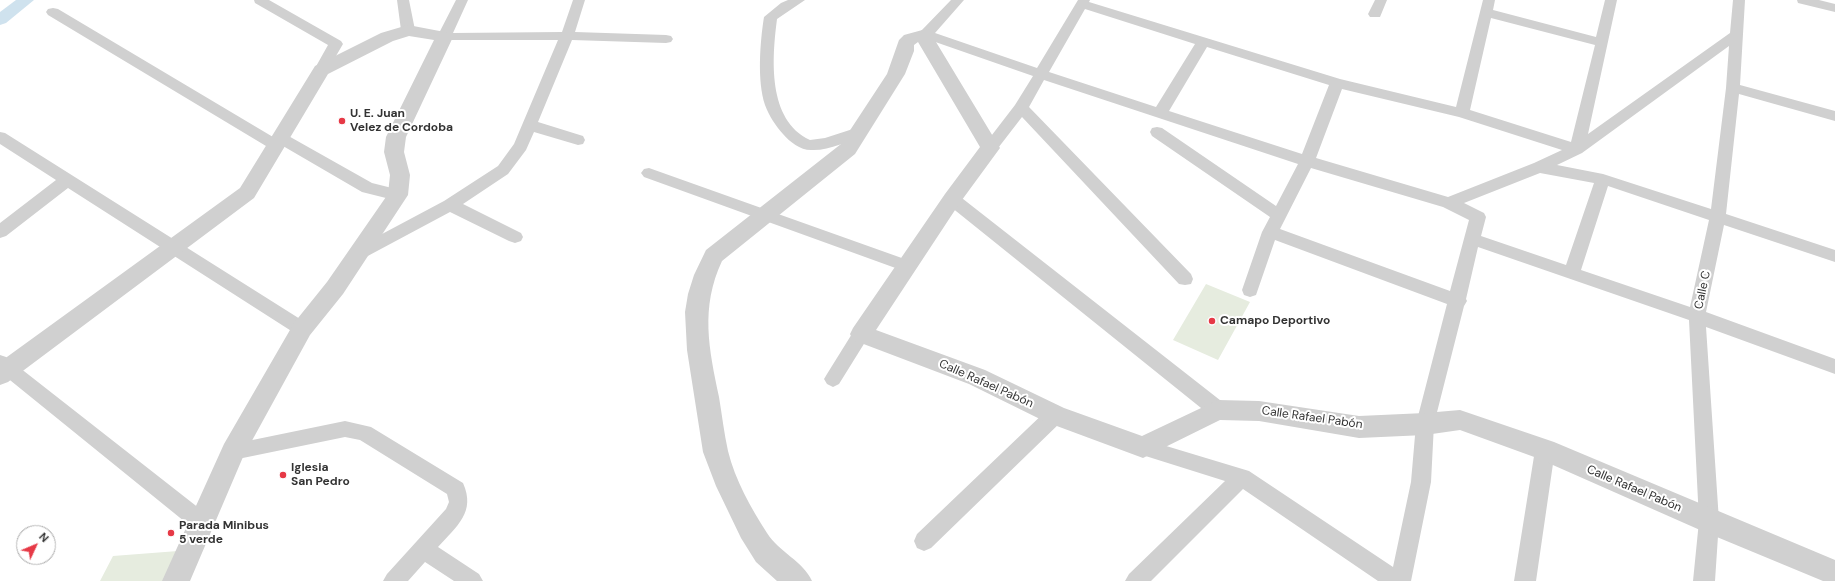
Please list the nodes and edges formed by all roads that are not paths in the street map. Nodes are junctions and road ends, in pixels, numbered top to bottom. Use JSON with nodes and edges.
{"nodes":[{"id":1,"x":260,"y":0,"type":"edge"},
{"id":2,"x":403,"y":0,"type":"edge"},
{"id":3,"x":462,"y":0,"type":"edge"},
{"id":4,"x":579,"y":0,"type":"edge"},
{"id":5,"x":799,"y":0,"type":"edge"},
{"id":6,"x":958,"y":0,"type":"edge"},
{"id":7,"x":1381,"y":0,"type":"edge"},
{"id":8,"x":1611,"y":0,"type":"edge"},
{"id":9,"x":1739,"y":0,"type":"edge"},
{"id":10,"x":1803,"y":0,"type":"edge"},
{"id":11,"x":1083,"y":2,"type":"edge"},
{"id":12,"x":1487,"y":6,"type":"edge"},
{"id":13,"x":1835,"y":8,"type":"edge"},
{"id":14,"x":53,"y":12,"type":"dead end"},
{"id":15,"x":1375,"y":14,"type":"dead end"},
{"id":16,"x":408,"y":30,"type":"junction"},
{"id":17,"x":926,"y":34,"type":"junction"},
{"id":18,"x":1736,"y":35,"type":"junction"},
{"id":19,"x":567,"y":36,"type":"junction"},
{"id":20,"x":444,"y":37,"type":"junction"},
{"id":21,"x":666,"y":39,"type":"dead end"},
{"id":22,"x":1203,"y":42,"type":"junction"},
{"id":23,"x":1602,"y":43,"type":"junction"},
{"id":24,"x":321,"y":70,"type":"junction"},
{"id":25,"x":1040,"y":74,"type":"junction"},
{"id":26,"x":1337,"y":83,"type":"junction"},
{"id":27,"x":1733,"y":88,"type":"junction"},
{"id":28,"x":1021,"y":108,"type":"junction"},
{"id":29,"x":1160,"y":113,"type":"junction"},
{"id":30,"x":1462,"y":113,"type":"junction"},
{"id":31,"x":1835,"y":116,"type":"edge"},
{"id":32,"x":530,"y":125,"type":"junction"},
{"id":33,"x":859,"y":132,"type":"junction"},
{"id":34,"x":1157,"y":132,"type":"dead end"},
{"id":35,"x":0,"y":137,"type":"edge"},
{"id":36,"x":578,"y":140,"type":"dead end"},
{"id":37,"x":278,"y":141,"type":"junction"},
{"id":38,"x":990,"y":148,"type":"junction"},
{"id":39,"x":1577,"y":149,"type":"junction"},
{"id":40,"x":1307,"y":161,"type":"junction"},
{"id":41,"x":1539,"y":167,"type":"junction"},
{"id":42,"x":649,"y":173,"type":"dead end"},
{"id":43,"x":1603,"y":179,"type":"junction"},
{"id":44,"x":67,"y":180,"type":"junction"},
{"id":45,"x":398,"y":195,"type":"junction"},
{"id":46,"x":952,"y":199,"type":"junction"},
{"id":47,"x":1449,"y":203,"type":"junction"},
{"id":48,"x":450,"y":205,"type":"junction"},
{"id":49,"x":766,"y":214,"type":"junction"},
{"id":50,"x":1279,"y":216,"type":"junction"},
{"id":51,"x":1718,"y":218,"type":"junction"},
{"id":52,"x":0,"y":232,"type":"edge"},
{"id":53,"x":1270,"y":232,"type":"junction"},
{"id":54,"x":515,"y":237,"type":"dead end"},
{"id":55,"x":1473,"y":239,"type":"junction"},
{"id":56,"x":173,"y":248,"type":"junction"},
{"id":57,"x":358,"y":254,"type":"junction"},
{"id":58,"x":1835,"y":256,"type":"edge"},
{"id":59,"x":907,"y":266,"type":"junction"},
{"id":60,"x":1572,"y":273,"type":"junction"},
{"id":61,"x":1185,"y":279,"type":"dead end"},
{"id":62,"x":1250,"y":290,"type":"dead end"},
{"id":63,"x":1458,"y":300,"type":"junction"},
{"id":64,"x":1697,"y":316,"type":"junction"},
{"id":65,"x":302,"y":330,"type":"junction"},
{"id":66,"x":862,"y":334,"type":"junction"},
{"id":67,"x":1835,"y":367,"type":"edge"},
{"id":68,"x":3,"y":368,"type":"edge"},
{"id":69,"x":833,"y":379,"type":"dead end"},
{"id":70,"x":1218,"y":410,"type":"junction"},
{"id":71,"x":1055,"y":416,"type":"junction"},
{"id":72,"x":1426,"y":424,"type":"junction"},
{"id":73,"x":1143,"y":447,"type":"junction"},
{"id":74,"x":1545,"y":450,"type":"junction"},
{"id":75,"x":233,"y":452,"type":"junction"},
{"id":76,"x":1242,"y":477,"type":"junction"},
{"id":77,"x":1709,"y":521,"type":"junction"},
{"id":78,"x":202,"y":523,"type":"junction"},
{"id":79,"x":924,"y":541,"type":"dead end"},
{"id":80,"x":424,"y":549,"type":"junction"},
{"id":81,"x":1835,"y":573,"type":"edge"},
{"id":82,"x":176,"y":581,"type":"edge"},
{"id":83,"x":394,"y":581,"type":"edge"},
{"id":84,"x":472,"y":581,"type":"edge"},
{"id":85,"x":798,"y":581,"type":"edge"},
{"id":86,"x":1136,"y":581,"type":"edge"},
{"id":87,"x":1396,"y":581,"type":"edge"},
{"id":88,"x":1400,"y":581,"type":"edge"},
{"id":89,"x":1525,"y":581,"type":"edge"},
{"id":90,"x":1704,"y":581,"type":"edge"}],
"edges":[{"from":1,"to":24,"type":"street"},
{"from":2,"to":16,"type":"street"},
{"from":3,"to":20,"type":"street"},
{"from":4,"to":19,"type":"street"},
{"from":5,"to":33,"type":"street"},
{"from":6,"to":17,"type":"street"},
{"from":7,"to":15,"type":"street"},
{"from":8,"to":23,"type":"street"},
{"from":9,"to":18,"type":"street","name":"Calle C"},
{"from":10,"to":13,"type":"street"},
{"from":11,"to":22,"type":"street"},
{"from":11,"to":25,"type":"street"},
{"from":12,"to":23,"type":"street"},
{"from":12,"to":30,"type":"street"},
{"from":14,"to":37,"type":"street"},
{"from":16,"to":20,"type":"street"},
{"from":16,"to":24,"type":"street"},
{"from":17,"to":25,"type":"street"},
{"from":17,"to":33,"type":"street"},
{"from":17,"to":38,"type":"street"},
{"from":18,"to":27,"type":"street","name":"Calle C"},
{"from":18,"to":39,"type":"street"},
{"from":19,"to":20,"type":"street"},
{"from":19,"to":21,"type":"street"},
{"from":19,"to":32,"type":"street"},
{"from":20,"to":45,"type":"street"},
{"from":22,"to":26,"type":"street"},
{"from":22,"to":29,"type":"street"},
{"from":23,"to":39,"type":"street"},
{"from":24,"to":37,"type":"street"},
{"from":25,"to":28,"type":"street"},
{"from":25,"to":29,"type":"street"},
{"from":26,"to":30,"type":"street"},
{"from":26,"to":40,"type":"street"},
{"from":27,"to":31,"type":"street"},
{"from":27,"to":51,"type":"street","name":"Calle C"},
{"from":28,"to":38,"type":"street"},
{"from":28,"to":61,"type":"street"},
{"from":29,"to":40,"type":"street"},
{"from":30,"to":39,"type":"street"},
{"from":32,"to":36,"type":"street"},
{"from":32,"to":48,"type":"street"},
{"from":33,"to":49,"type":"street"},
{"from":34,"to":50,"type":"street"},
{"from":35,"to":44,"type":"street"},
{"from":37,"to":45,"type":"street"},
{"from":37,"to":56,"type":"street"},
{"from":38,"to":46,"type":"street"},
{"from":39,"to":41,"type":"street"},
{"from":40,"to":47,"type":"street"},
{"from":40,"to":50,"type":"street"},
{"from":41,"to":43,"type":"street"},
{"from":41,"to":47,"type":"street"},
{"from":42,"to":49,"type":"street"},
{"from":43,"to":51,"type":"street"},
{"from":43,"to":60,"type":"street"},
{"from":44,"to":52,"type":"street"},
{"from":44,"to":56,"type":"street"},
{"from":45,"to":57,"type":"street"},
{"from":46,"to":59,"type":"street"},
{"from":46,"to":70,"type":"street"},
{"from":47,"to":55,"type":"street"},
{"from":48,"to":54,"type":"street"},
{"from":48,"to":57,"type":"street"},
{"from":49,"to":59,"type":"street"},
{"from":49,"to":85,"type":"street"},
{"from":50,"to":53,"type":"street"},
{"from":51,"to":58,"type":"street"},
{"from":51,"to":64,"type":"street","name":"Calle C"},
{"from":53,"to":62,"type":"street"},
{"from":53,"to":63,"type":"street"},
{"from":55,"to":60,"type":"street"},
{"from":55,"to":63,"type":"street"},
{"from":56,"to":65,"type":"street"},
{"from":56,"to":68,"type":"street"},
{"from":57,"to":65,"type":"street"},
{"from":59,"to":66,"type":"street"},
{"from":60,"to":64,"type":"street"},
{"from":63,"to":72,"type":"street"},
{"from":64,"to":67,"type":"street"},
{"from":64,"to":77,"type":"street","name":"Calle C"},
{"from":65,"to":75,"type":"street"},
{"from":66,"to":69,"type":"street"},
{"from":66,"to":71,"type":"street","name":"Calle Rafael Pabón"},
{"from":68,"to":78,"type":"street"},
{"from":70,"to":72,"type":"street","name":"Calle Rafael Pabón"},
{"from":70,"to":73,"type":"street","name":"Calle Rafael Pabón"},
{"from":71,"to":73,"type":"street","name":"Calle Rafael Pabón"},
{"from":71,"to":79,"type":"street"},
{"from":72,"to":74,"type":"street","name":"Calle Rafael Pabón"},
{"from":72,"to":88,"type":"street"},
{"from":73,"to":76,"type":"street"},
{"from":74,"to":77,"type":"street","name":"Calle Rafael Pabón"},
{"from":74,"to":89,"type":"street"},
{"from":75,"to":78,"type":"street"},
{"from":75,"to":80,"type":"street"},
{"from":76,"to":86,"type":"street"},
{"from":76,"to":87,"type":"street"},
{"from":77,"to":81,"type":"street","name":"Calle Rafael Pabón"},
{"from":77,"to":90,"type":"street","name":"Calle C"},
{"from":78,"to":82,"type":"street"},
{"from":80,"to":83,"type":"street"},
{"from":80,"to":84,"type":"street"}]}
